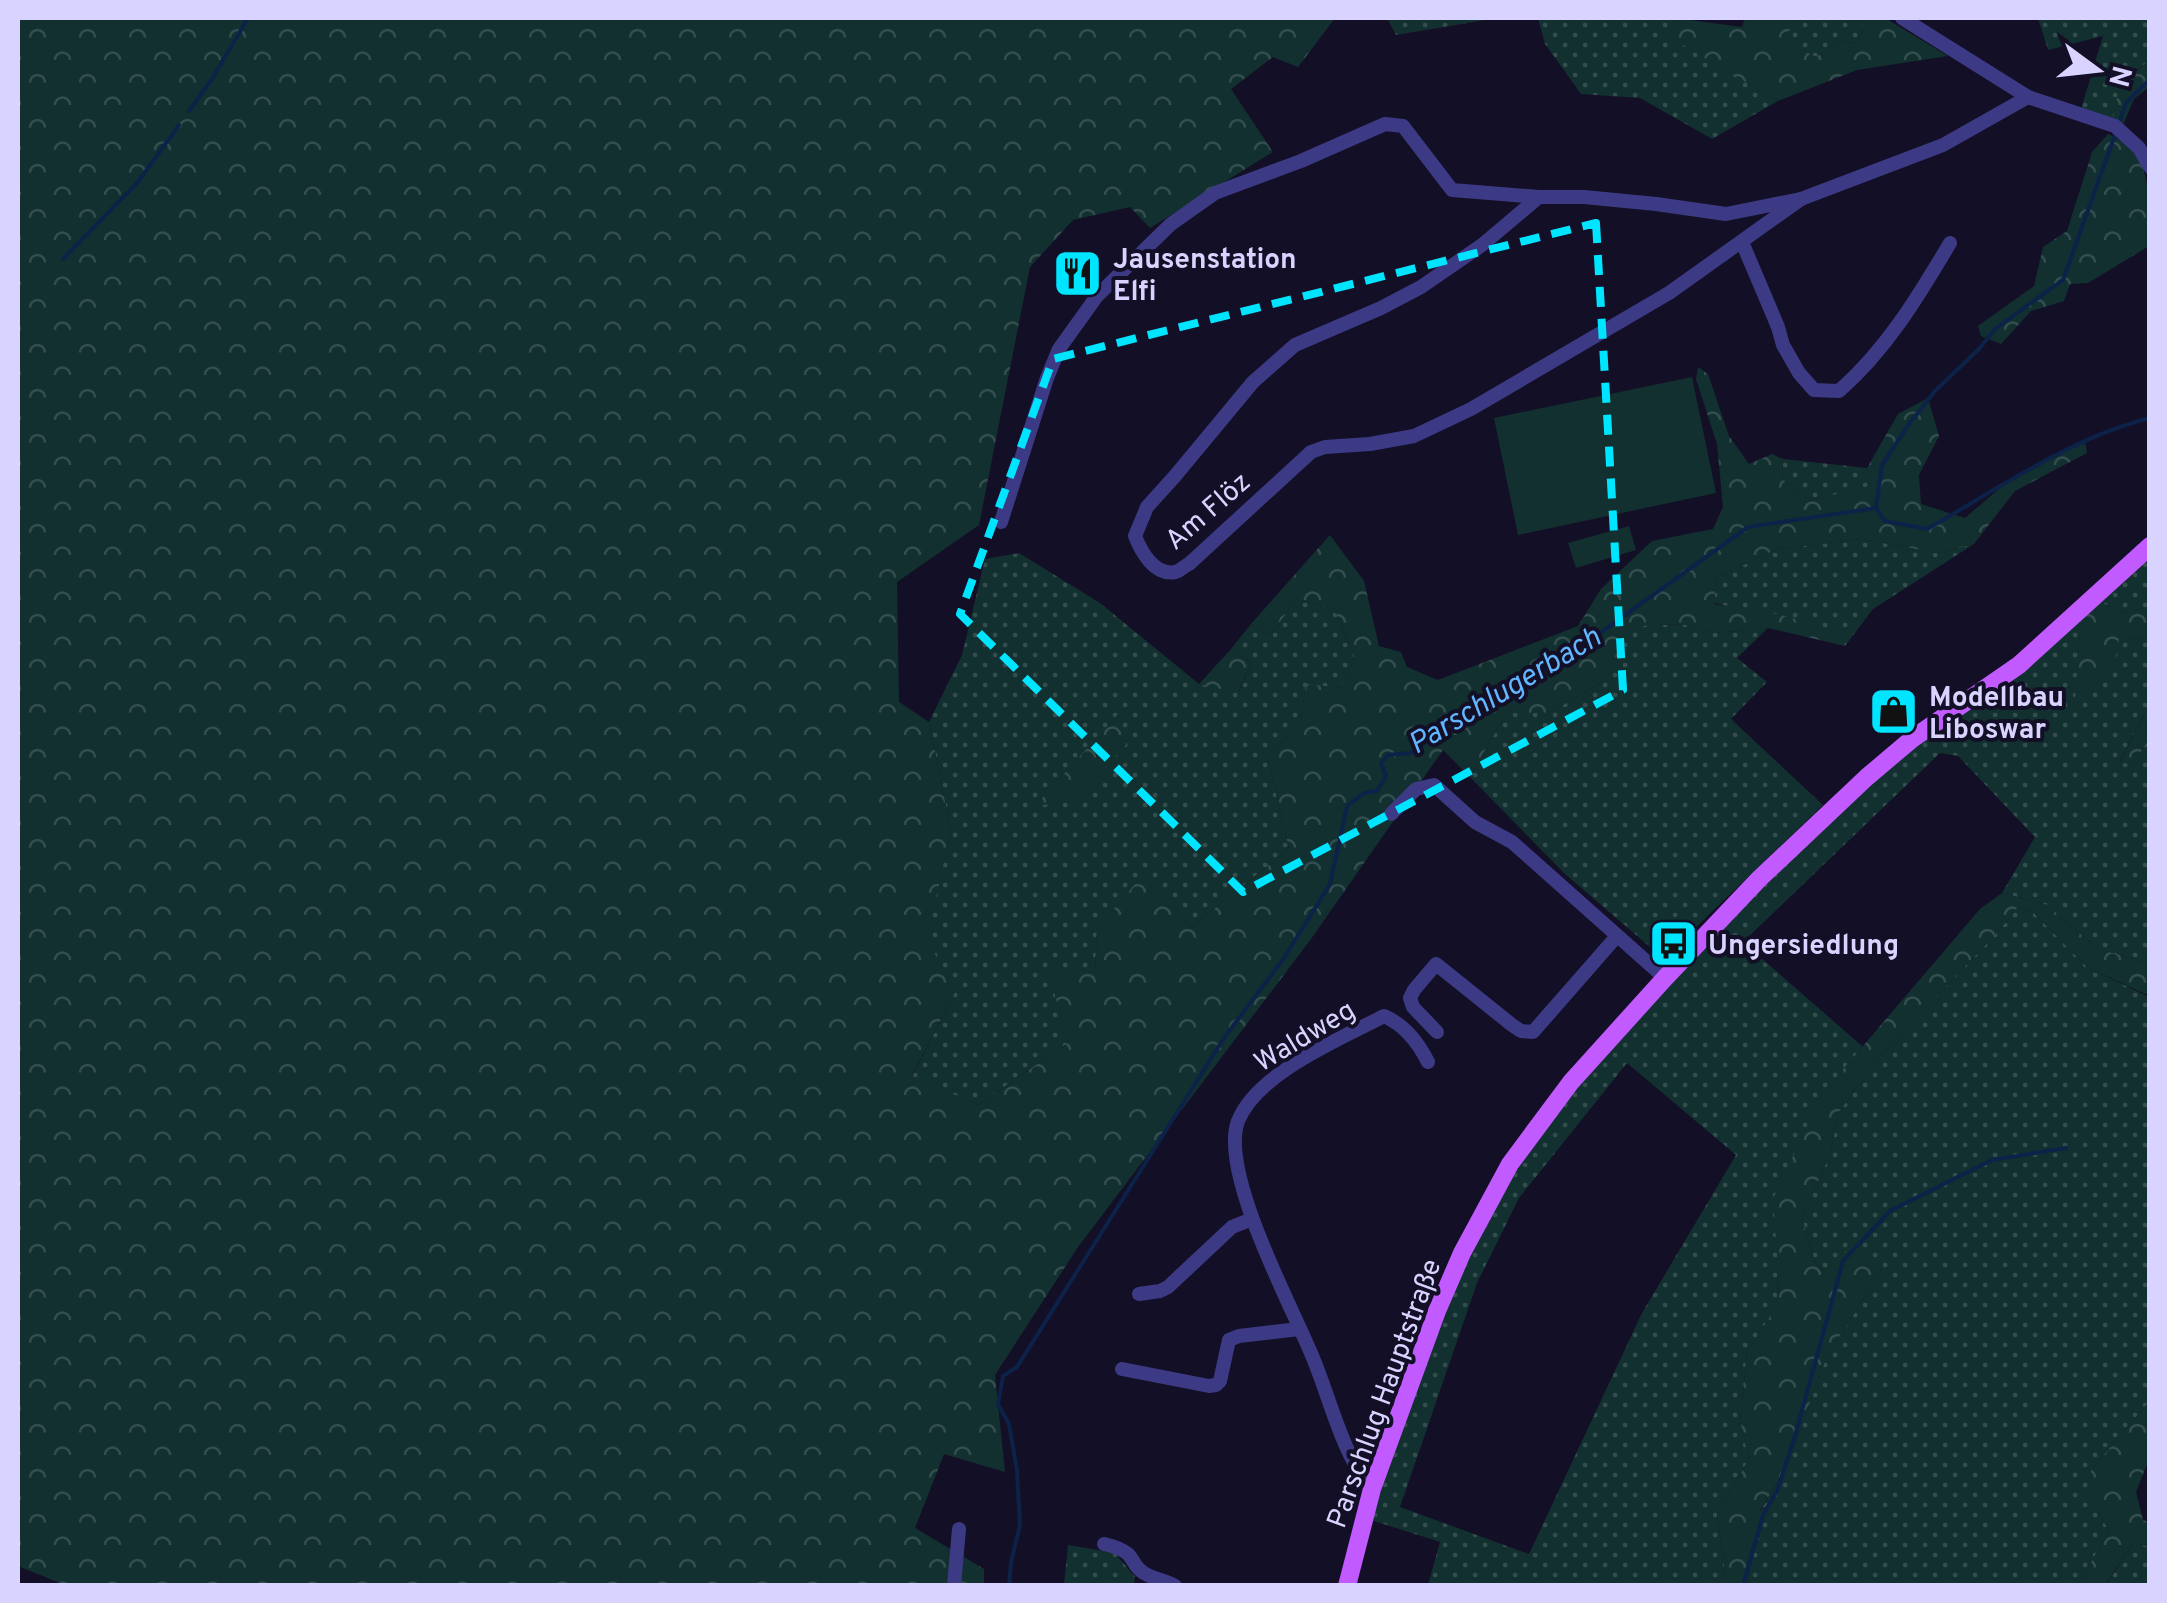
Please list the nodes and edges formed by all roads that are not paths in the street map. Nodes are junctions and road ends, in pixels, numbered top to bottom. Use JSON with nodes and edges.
{"nodes":[{"id":1,"x":1902,"y":18,"type":"edge"},
{"id":2,"x":2028,"y":98,"type":"junction"},
{"id":3,"x":2150,"y":167,"type":"edge"},
{"id":4,"x":1539,"y":197,"type":"junction"},
{"id":5,"x":1800,"y":200,"type":"junction"},
{"id":6,"x":1742,"y":242,"type":"junction"},
{"id":7,"x":1950,"y":243,"type":"dead end"},
{"id":8,"x":1001,"y":522,"type":"dead end"},
{"id":9,"x":2150,"y":546,"type":"edge"},
{"id":10,"x":1391,"y":814,"type":"dead end"},
{"id":11,"x":1617,"y":936,"type":"junction"},
{"id":12,"x":1665,"y":978,"type":"junction"},
{"id":13,"x":1436,"y":1032,"type":"dead end"},
{"id":14,"x":1428,"y":1062,"type":"dead end"},
{"id":15,"x":1252,"y":1219,"type":"junction"},
{"id":16,"x":1140,"y":1294,"type":"dead end"},
{"id":17,"x":1299,"y":1329,"type":"junction"},
{"id":18,"x":1122,"y":1369,"type":"dead end"},
{"id":19,"x":1372,"y":1489,"type":"junction"},
{"id":20,"x":959,"y":1529,"type":"dead end"},
{"id":21,"x":1104,"y":1544,"type":"dead end"},
{"id":22,"x":954,"y":1586,"type":"edge"},
{"id":23,"x":1176,"y":1586,"type":"edge"},
{"id":24,"x":1347,"y":1586,"type":"edge"}],
"edges":[{"from":1,"to":2,"type":"street"},
{"from":2,"to":3,"type":"street"},
{"from":2,"to":5,"type":"street"},
{"from":4,"to":5,"type":"street"},
{"from":4,"to":6,"type":"street","name":"Am Flöz"},
{"from":4,"to":8,"type":"street"},
{"from":5,"to":6,"type":"street","name":"Am Flöz"},
{"from":6,"to":7,"type":"street"},
{"from":9,"to":12,"type":"main road","name":"Parschlug Hauptstraße"},
{"from":10,"to":11,"type":"street"},
{"from":11,"to":12,"type":"street"},
{"from":11,"to":13,"type":"street"},
{"from":12,"to":19,"type":"main road","name":"Parschlug Hauptstraße"},
{"from":14,"to":15,"type":"street","name":"Waldweg"},
{"from":15,"to":16,"type":"street"},
{"from":15,"to":17,"type":"street","name":"Waldweg"},
{"from":17,"to":18,"type":"street"},
{"from":17,"to":19,"type":"street","name":"Waldweg"},
{"from":19,"to":24,"type":"main road","name":"Parschlug Hauptstraße"},
{"from":20,"to":22,"type":"street"},
{"from":21,"to":23,"type":"street"}]}
